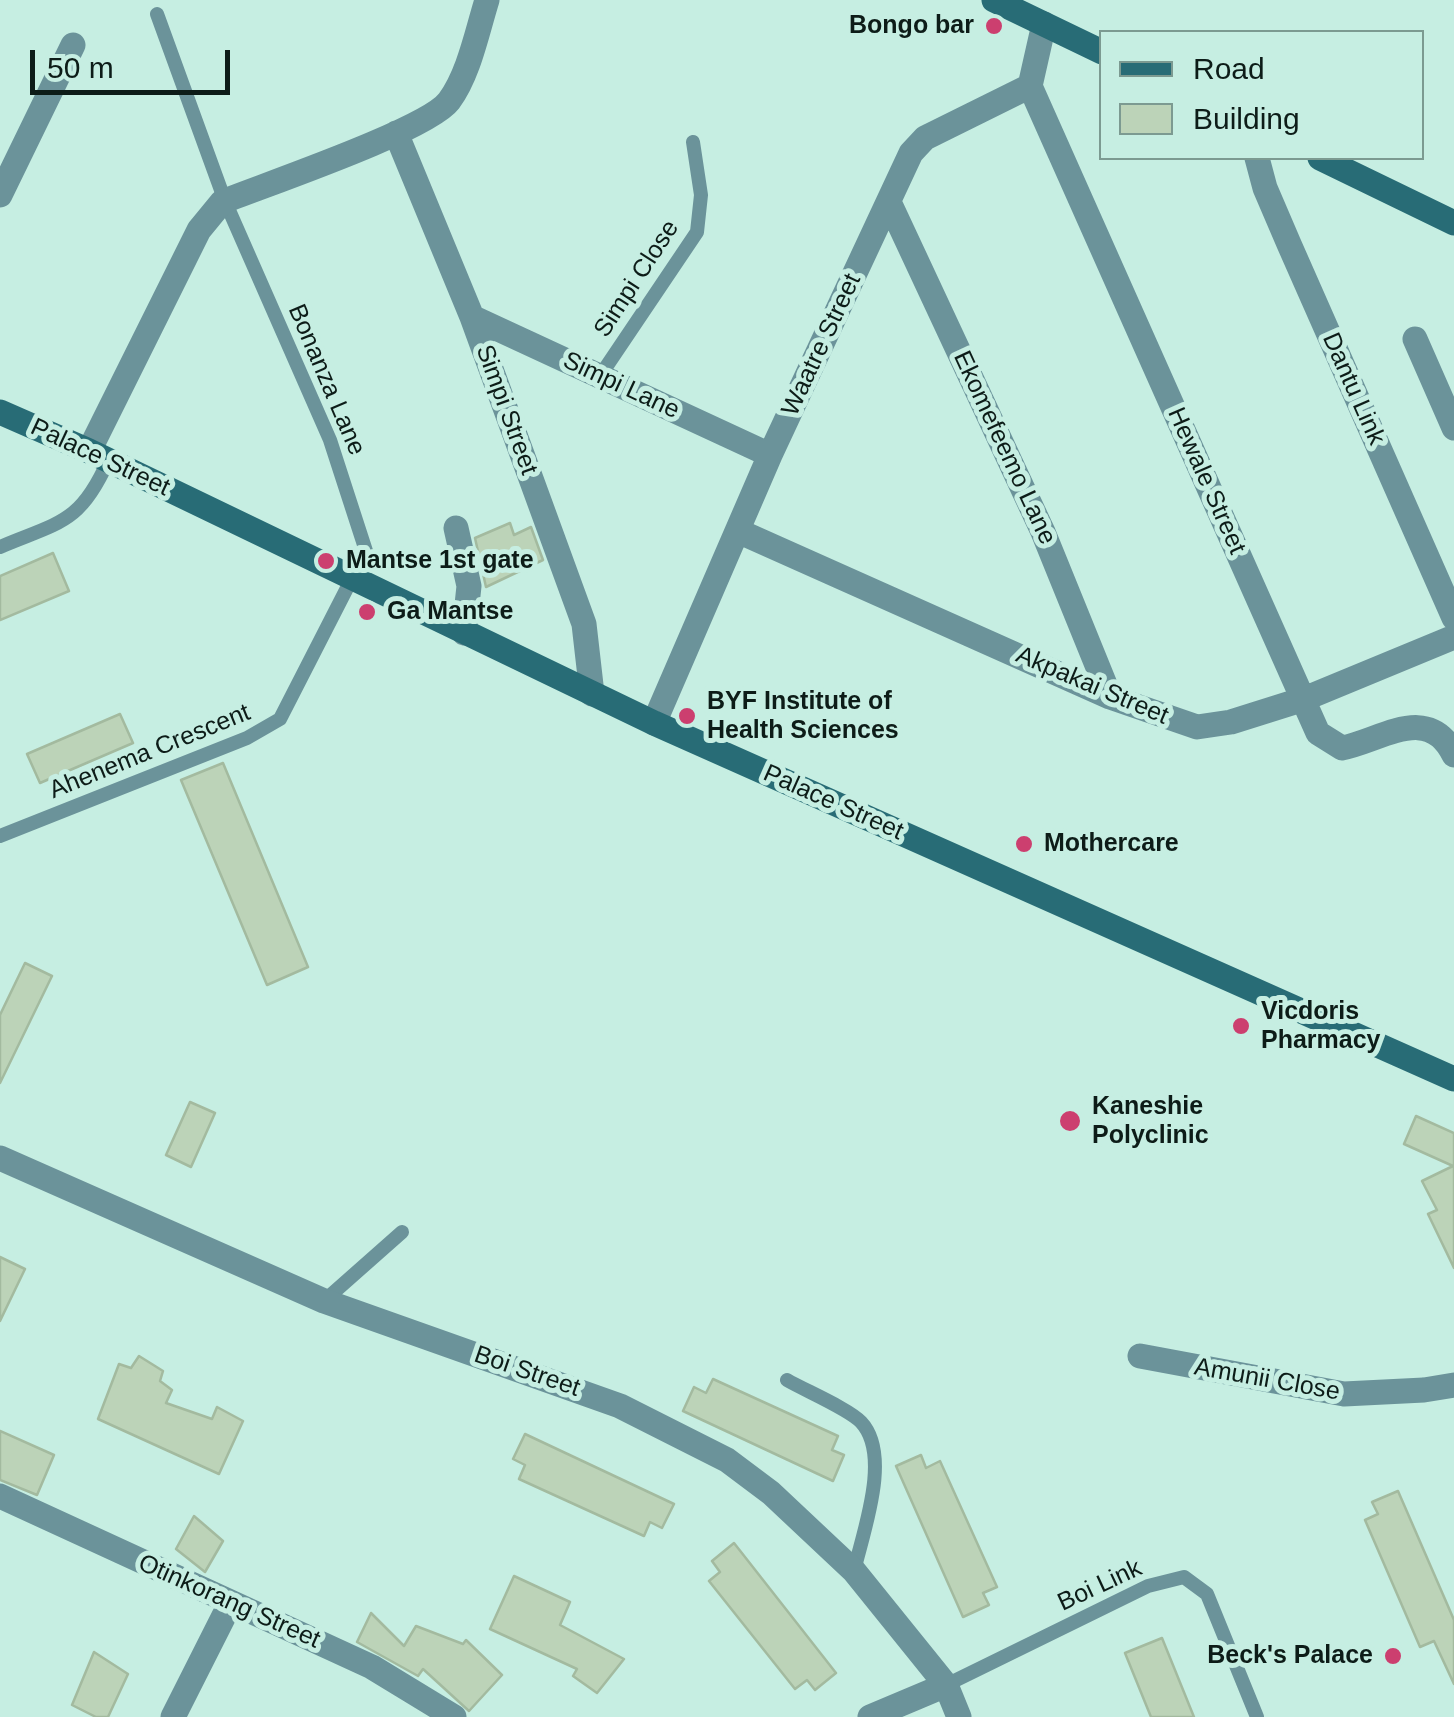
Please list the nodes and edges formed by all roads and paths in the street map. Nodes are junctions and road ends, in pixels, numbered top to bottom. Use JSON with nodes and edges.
{"nodes":[{"id":1,"x":488,"y":0,"type":"edge"},
{"id":2,"x":994,"y":0,"type":"edge"},
{"id":3,"x":157,"y":14,"type":"dead end"},
{"id":4,"x":1044,"y":24,"type":"junction"},
{"id":5,"x":73,"y":45,"type":"dead end"},
{"id":6,"x":1099,"y":51,"type":"edge"},
{"id":7,"x":1030,"y":86,"type":"junction"},
{"id":8,"x":396,"y":133,"type":"junction"},
{"id":9,"x":693,"y":142,"type":"dead end"},
{"id":10,"x":1258,"y":160,"type":"edge"},
{"id":11,"x":1324,"y":160,"type":"edge"},
{"id":12,"x":0,"y":195,"type":"edge"},
{"id":13,"x":224,"y":201,"type":"junction"},
{"id":14,"x":889,"y":202,"type":"junction"},
{"id":15,"x":1453,"y":220,"type":"edge"},
{"id":16,"x":472,"y":317,"type":"junction"},
{"id":17,"x":1415,"y":339,"type":"dead end"},
{"id":18,"x":600,"y":376,"type":"junction"},
{"id":19,"x":0,"y":412,"type":"edge"},
{"id":20,"x":1454,"y":428,"type":"edge"},
{"id":21,"x":770,"y":455,"type":"junction"},
{"id":22,"x":98,"y":456,"type":"junction"},
{"id":23,"x":456,"y":528,"type":"dead end"},
{"id":24,"x":738,"y":531,"type":"junction"},
{"id":25,"x":0,"y":547,"type":"edge"},
{"id":26,"x":350,"y":579,"type":"junction"},
{"id":27,"x":1454,"y":618,"type":"edge"},
{"id":28,"x":464,"y":633,"type":"junction"},
{"id":29,"x":1454,"y":638,"type":"edge"},
{"id":30,"x":592,"y":694,"type":"junction"},
{"id":31,"x":1110,"y":697,"type":"junction"},
{"id":32,"x":1304,"y":699,"type":"junction"},
{"id":33,"x":654,"y":723,"type":"junction"},
{"id":34,"x":1454,"y":756,"type":"edge"},
{"id":35,"x":0,"y":836,"type":"edge"},
{"id":36,"x":1454,"y":1080,"type":"edge"},
{"id":37,"x":0,"y":1158,"type":"edge"},
{"id":38,"x":402,"y":1232,"type":"dead end"},
{"id":39,"x":324,"y":1300,"type":"junction"},
{"id":40,"x":1140,"y":1356,"type":"dead end"},
{"id":41,"x":786,"y":1380,"type":"dead end"},
{"id":42,"x":1454,"y":1385,"type":"edge"},
{"id":43,"x":0,"y":1496,"type":"edge"},
{"id":44,"x":854,"y":1571,"type":"junction"},
{"id":45,"x":230,"y":1604,"type":"junction"},
{"id":46,"x":946,"y":1685,"type":"junction"},
{"id":47,"x":173,"y":1717,"type":"edge"},
{"id":48,"x":454,"y":1717,"type":"edge"},
{"id":49,"x":870,"y":1717,"type":"edge"},
{"id":50,"x":959,"y":1717,"type":"edge"},
{"id":51,"x":1257,"y":1717,"type":"edge"}],
"edges":[{"from":1,"to":8,"type":"street"},
{"from":2,"to":4,"type":"street"},
{"from":3,"to":13,"type":"lane","name":"Bonanza Lane"},
{"from":4,"to":6,"type":"street"},
{"from":4,"to":7,"type":"street"},
{"from":5,"to":12,"type":"street"},
{"from":7,"to":14,"type":"street","name":"Waatre Street"},
{"from":7,"to":32,"type":"street","name":"Hewale Street"},
{"from":8,"to":13,"type":"street"},
{"from":8,"to":16,"type":"street","name":"Simpi Street"},
{"from":9,"to":18,"type":"lane","name":"Simpi Close"},
{"from":10,"to":27,"type":"street","name":"Dantu Link"},
{"from":11,"to":15,"type":"street"},
{"from":13,"to":22,"type":"street"},
{"from":13,"to":26,"type":"lane","name":"Bonanza Lane"},
{"from":14,"to":21,"type":"street","name":"Waatre Street"},
{"from":14,"to":31,"type":"street","name":"Ekomefeemo Lane"},
{"from":16,"to":18,"type":"street","name":"Simpi Lane"},
{"from":16,"to":30,"type":"street","name":"Simpi Street"},
{"from":17,"to":20,"type":"street"},
{"from":18,"to":21,"type":"street","name":"Simpi Lane"},
{"from":19,"to":22,"type":"street","name":"Palace Street"},
{"from":21,"to":24,"type":"street","name":"Waatre Street"},
{"from":22,"to":25,"type":"lane"},
{"from":22,"to":26,"type":"street","name":"Palace Street"},
{"from":23,"to":28,"type":"street"},
{"from":24,"to":31,"type":"street","name":"Akpakai Street"},
{"from":24,"to":33,"type":"street","name":"Waatre Street"},
{"from":26,"to":28,"type":"street","name":"Palace Street"},
{"from":26,"to":35,"type":"lane","name":"Ahenema Crescent"},
{"from":28,"to":30,"type":"street","name":"Palace Street"},
{"from":29,"to":32,"type":"street","name":"Akpakai Street"},
{"from":30,"to":33,"type":"street","name":"Palace Street"},
{"from":31,"to":32,"type":"street","name":"Akpakai Street"},
{"from":32,"to":34,"type":"street","name":"Hewale Street"},
{"from":33,"to":36,"type":"street","name":"Palace Street"},
{"from":37,"to":39,"type":"street","name":"Boi Street"},
{"from":38,"to":39,"type":"lane"},
{"from":39,"to":44,"type":"street","name":"Boi Street"},
{"from":40,"to":42,"type":"street","name":"Amunii Close"},
{"from":41,"to":44,"type":"lane"},
{"from":43,"to":45,"type":"street","name":"Otinkorang Street"},
{"from":44,"to":46,"type":"street","name":"Boi Street"},
{"from":45,"to":47,"type":"street"},
{"from":45,"to":48,"type":"street","name":"Otinkorang Street"},
{"from":46,"to":49,"type":"street"},
{"from":46,"to":50,"type":"street","name":"Boi Street"},
{"from":46,"to":51,"type":"lane","name":"Boi Link"}]}
